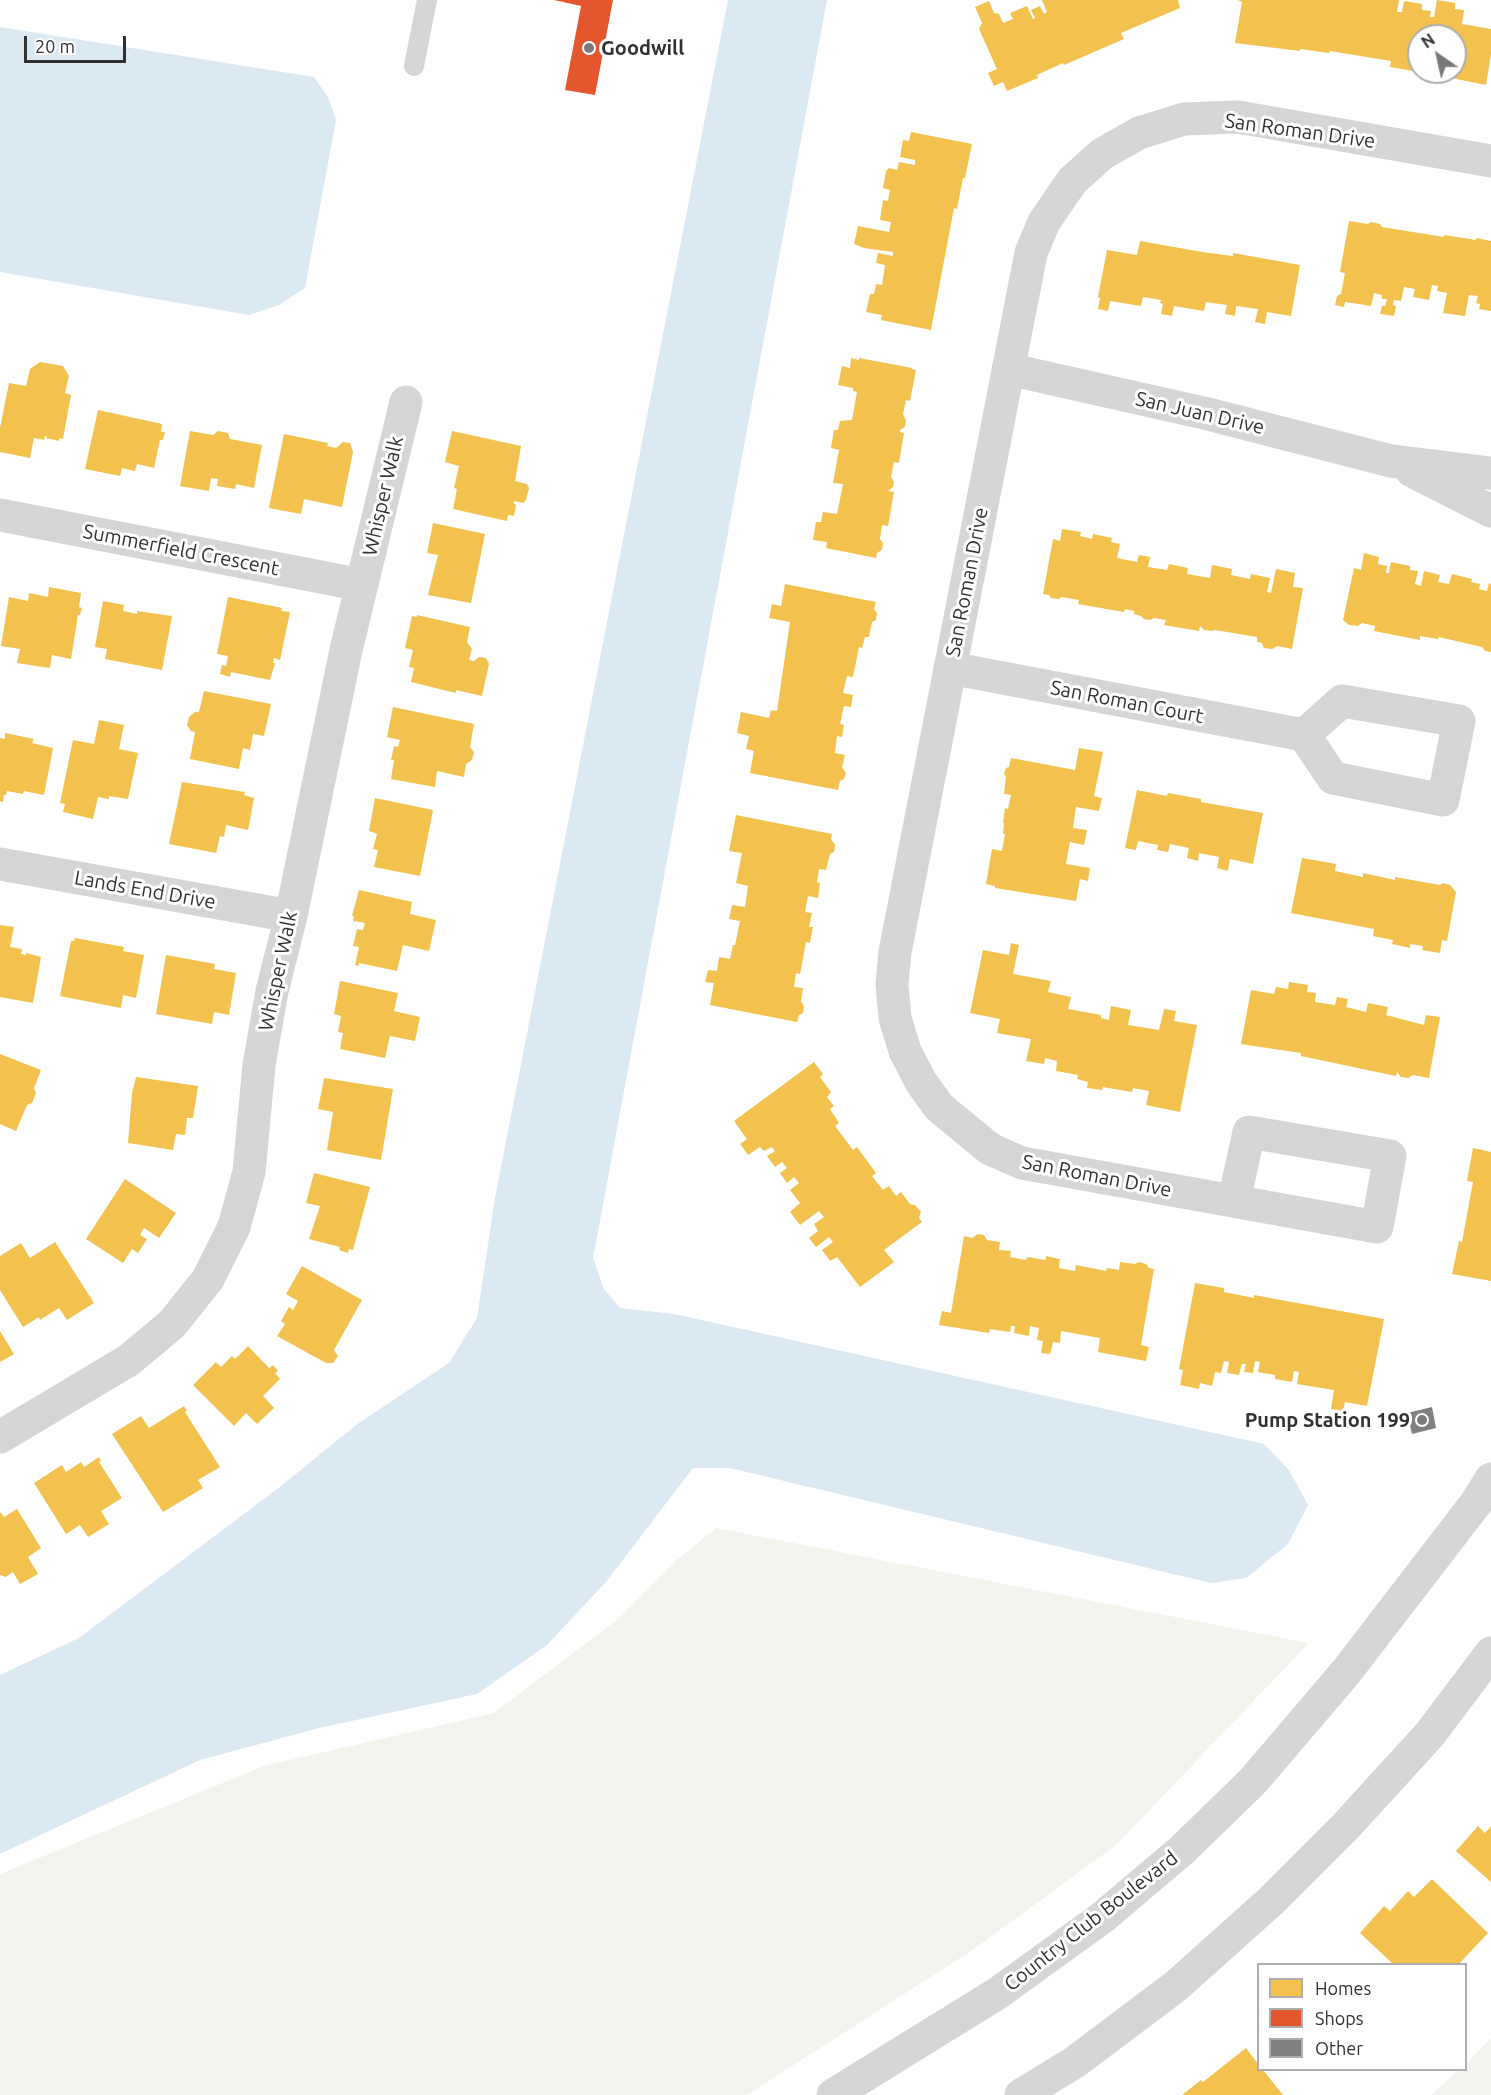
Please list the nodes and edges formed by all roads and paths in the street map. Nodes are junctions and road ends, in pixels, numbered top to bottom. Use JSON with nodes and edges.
{"nodes":[{"id":1,"x":427,"y":0,"type":"edge"},
{"id":2,"x":414,"y":66,"type":"dead end"},
{"id":3,"x":1491,"y":161,"type":"edge"},
{"id":4,"x":1008,"y":369,"type":"junction"},
{"id":5,"x":406,"y":402,"type":"dead end"},
{"id":6,"x":1391,"y":461,"type":"junction"},
{"id":7,"x":1491,"y":473,"type":"edge"},
{"id":8,"x":1491,"y":511,"type":"edge"},
{"id":9,"x":0,"y":514,"type":"edge"},
{"id":10,"x":362,"y":585,"type":"junction"},
{"id":11,"x":950,"y":668,"type":"junction"},
{"id":12,"x":1304,"y":735,"type":"dead end"},
{"id":13,"x":0,"y":864,"type":"edge"},
{"id":14,"x":291,"y":916,"type":"junction"},
{"id":15,"x":1234,"y":1201,"type":"junction"},
{"id":16,"x":0,"y":1437,"type":"edge"},
{"id":17,"x":1491,"y":1479,"type":"edge"},
{"id":18,"x":1491,"y":1653,"type":"edge"},
{"id":19,"x":833,"y":2095,"type":"edge"},
{"id":20,"x":1021,"y":2095,"type":"edge"}],
"edges":[{"from":1,"to":2,"type":"lane"},
{"from":3,"to":4,"type":"street","name":"San Roman Drive"},
{"from":4,"to":6,"type":"street","name":"San Juan Drive"},
{"from":4,"to":11,"type":"street","name":"San Roman Drive"},
{"from":5,"to":10,"type":"street","name":"Whisper Walk"},
{"from":6,"to":7,"type":"street","name":"San Juan Drive"},
{"from":6,"to":8,"type":"street","name":"San Juan Drive"},
{"from":9,"to":10,"type":"street","name":"Summerfield Crescent"},
{"from":10,"to":14,"type":"street","name":"Whisper Walk"},
{"from":11,"to":12,"type":"street","name":"San Roman Court"},
{"from":11,"to":15,"type":"street","name":"San Roman Drive"},
{"from":13,"to":14,"type":"street","name":"Lands End Drive"},
{"from":14,"to":16,"type":"street","name":"Whisper Walk"},
{"from":15,"to":15,"type":"street","name":"San Roman Drive"},
{"from":17,"to":19,"type":"street","name":"Country Club Boulevard"},
{"from":18,"to":20,"type":"street"}]}
